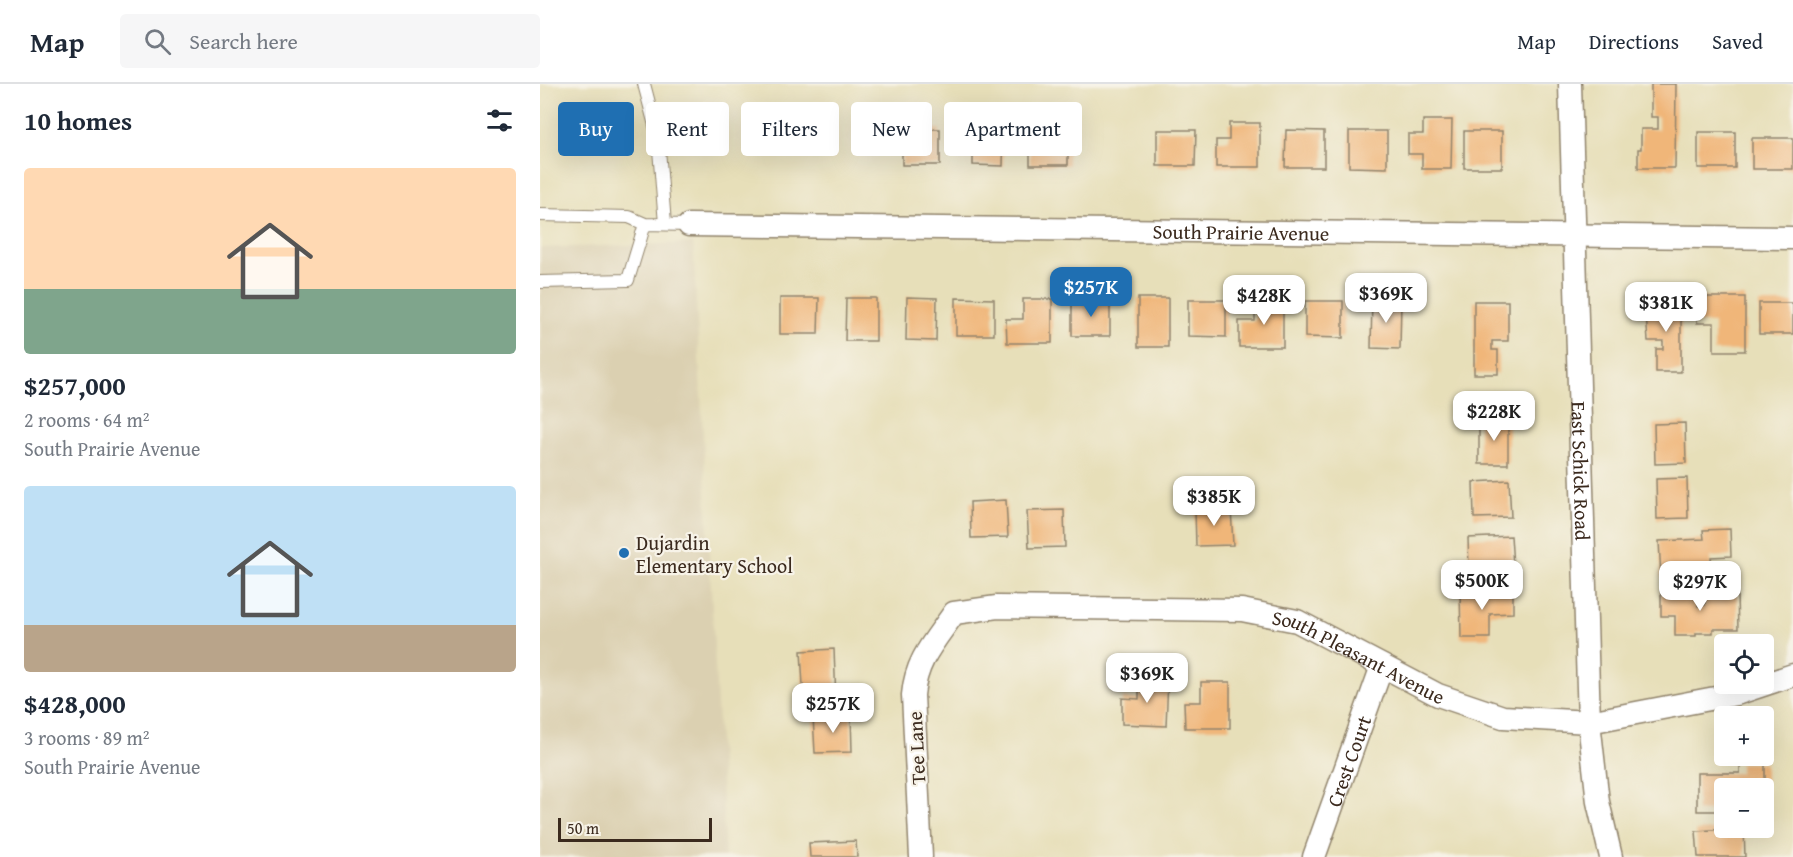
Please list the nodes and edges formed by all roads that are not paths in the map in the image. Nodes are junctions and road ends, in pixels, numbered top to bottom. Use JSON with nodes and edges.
{"nodes":[{"id":1,"x":644,"y":84,"type":"edge"},
{"id":2,"x":1569,"y":84,"type":"edge"},
{"id":3,"x":540,"y":214,"type":"edge"},
{"id":4,"x":645,"y":224,"type":"junction"},
{"id":5,"x":664,"y":224,"type":"junction"},
{"id":6,"x":689,"y":225,"type":"joint"},
{"id":7,"x":1575,"y":236,"type":"junction"},
{"id":8,"x":1793,"y":238,"type":"edge"},
{"id":9,"x":540,"y":282,"type":"edge"},
{"id":10,"x":932,"y":644,"type":"joint"},
{"id":11,"x":1382,"y":666,"type":"junction"},
{"id":12,"x":1793,"y":675,"type":"edge"},
{"id":13,"x":1589,"y":722,"type":"junction"},
{"id":14,"x":921,"y":857,"type":"edge"},
{"id":15,"x":1314,"y":857,"type":"edge"},
{"id":16,"x":1611,"y":857,"type":"edge"}],
"edges":[{"from":1,"to":5,"type":"lane"},
{"from":2,"to":7,"type":"street","name":"East Schick Road"},
{"from":3,"to":4,"type":"lane"},
{"from":4,"to":5,"type":"lane"},
{"from":4,"to":9,"type":"lane"},
{"from":5,"to":6,"type":"lane"},
{"from":6,"to":7,"type":"street","name":"South Prairie Avenue"},
{"from":7,"to":8,"type":"street","name":"South Prairie Avenue"},
{"from":7,"to":13,"type":"street","name":"East Schick Road"},
{"from":10,"to":11,"type":"street","name":"South Pleasant Avenue"},
{"from":10,"to":14,"type":"street","name":"Tee Lane"},
{"from":11,"to":13,"type":"street","name":"South Pleasant Avenue"},
{"from":11,"to":15,"type":"street","name":"Crest Court"},
{"from":12,"to":13,"type":"street","name":"South Pleasant Avenue"},
{"from":13,"to":16,"type":"street","name":"East Schick Road"}]}
